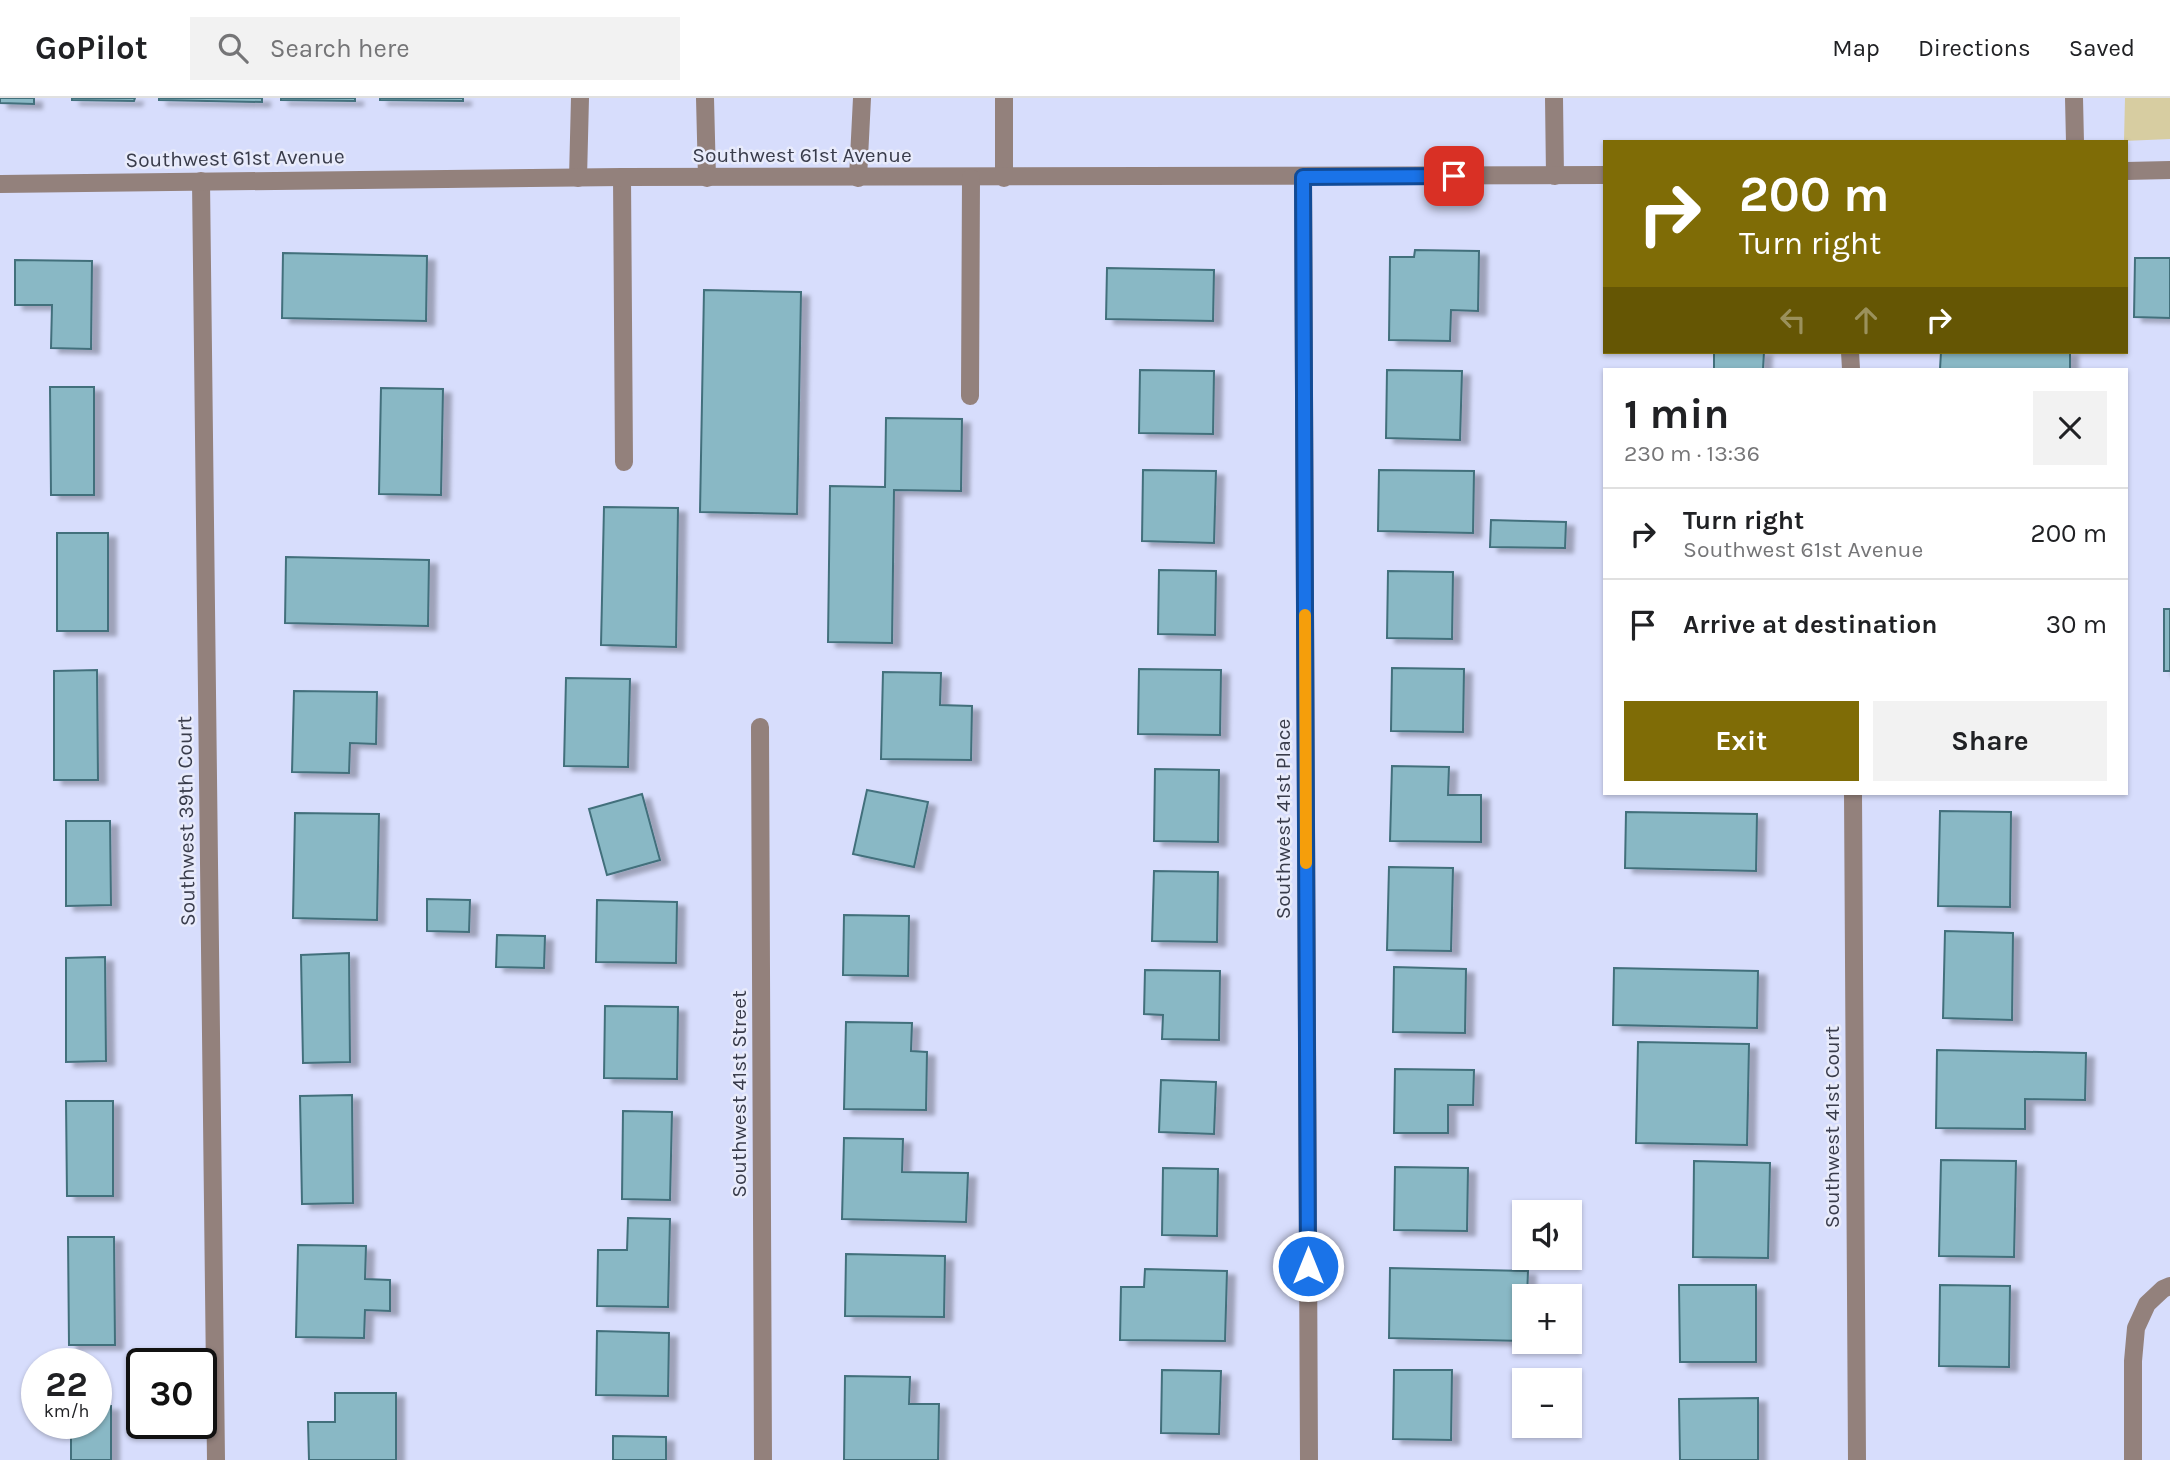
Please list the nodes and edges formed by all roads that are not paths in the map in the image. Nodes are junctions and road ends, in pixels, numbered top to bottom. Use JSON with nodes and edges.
{"nodes":[{"id":1,"x":580,"y":98,"type":"edge"},
{"id":2,"x":705,"y":98,"type":"edge"},
{"id":3,"x":862,"y":98,"type":"edge"},
{"id":4,"x":1004,"y":98,"type":"edge"},
{"id":5,"x":1554,"y":98,"type":"edge"},
{"id":6,"x":2074,"y":98,"type":"edge"},
{"id":7,"x":2076,"y":140,"type":"edge"},
{"id":8,"x":2170,"y":170,"type":"edge"},
{"id":9,"x":2128,"y":171,"type":"edge"},
{"id":10,"x":1603,"y":175,"type":"edge"},
{"id":11,"x":1555,"y":176,"type":"junction"},
{"id":12,"x":622,"y":177,"type":"junction"},
{"id":13,"x":1303,"y":177,"type":"junction"},
{"id":14,"x":578,"y":178,"type":"junction"},
{"id":15,"x":707,"y":178,"type":"junction"},
{"id":16,"x":858,"y":178,"type":"junction"},
{"id":17,"x":971,"y":178,"type":"junction"},
{"id":18,"x":1004,"y":178,"type":"junction"},
{"id":19,"x":201,"y":181,"type":"junction"},
{"id":20,"x":0,"y":184,"type":"edge"},
{"id":21,"x":970,"y":396,"type":"dead end"},
{"id":22,"x":624,"y":462,"type":"dead end"},
{"id":23,"x":760,"y":727,"type":"dead end"},
{"id":24,"x":1853,"y":795,"type":"edge"},
{"id":25,"x":2170,"y":1286,"type":"edge"},
{"id":26,"x":216,"y":1460,"type":"edge"},
{"id":27,"x":763,"y":1460,"type":"edge"},
{"id":28,"x":1309,"y":1460,"type":"edge"},
{"id":29,"x":1857,"y":1460,"type":"edge"},
{"id":30,"x":2133,"y":1460,"type":"edge"}],
"edges":[{"from":1,"to":14,"type":"street"},
{"from":2,"to":15,"type":"street"},
{"from":3,"to":16,"type":"street"},
{"from":4,"to":18,"type":"street"},
{"from":5,"to":11,"type":"street"},
{"from":6,"to":7,"type":"street"},
{"from":8,"to":9,"type":"street"},
{"from":10,"to":11,"type":"street","name":"Southwest 61st Avenue"},
{"from":11,"to":13,"type":"street","name":"Southwest 61st Avenue"},
{"from":12,"to":14,"type":"street","name":"Southwest 61st Avenue"},
{"from":12,"to":15,"type":"street","name":"Southwest 61st Avenue"},
{"from":12,"to":22,"type":"street"},
{"from":13,"to":18,"type":"street","name":"Southwest 61st Avenue"},
{"from":13,"to":28,"type":"street","name":"Southwest 41st Place"},
{"from":14,"to":19,"type":"street","name":"Southwest 61st Avenue"},
{"from":15,"to":16,"type":"street","name":"Southwest 61st Avenue"},
{"from":16,"to":17,"type":"street","name":"Southwest 61st Avenue"},
{"from":17,"to":18,"type":"street","name":"Southwest 61st Avenue"},
{"from":17,"to":21,"type":"street"},
{"from":19,"to":20,"type":"street","name":"Southwest 61st Avenue"},
{"from":19,"to":26,"type":"street","name":"Southwest 39th Court"},
{"from":23,"to":27,"type":"street","name":"Southwest 41st Street"},
{"from":24,"to":29,"type":"street","name":"Southwest 41st Court"},
{"from":25,"to":30,"type":"street"}]}
